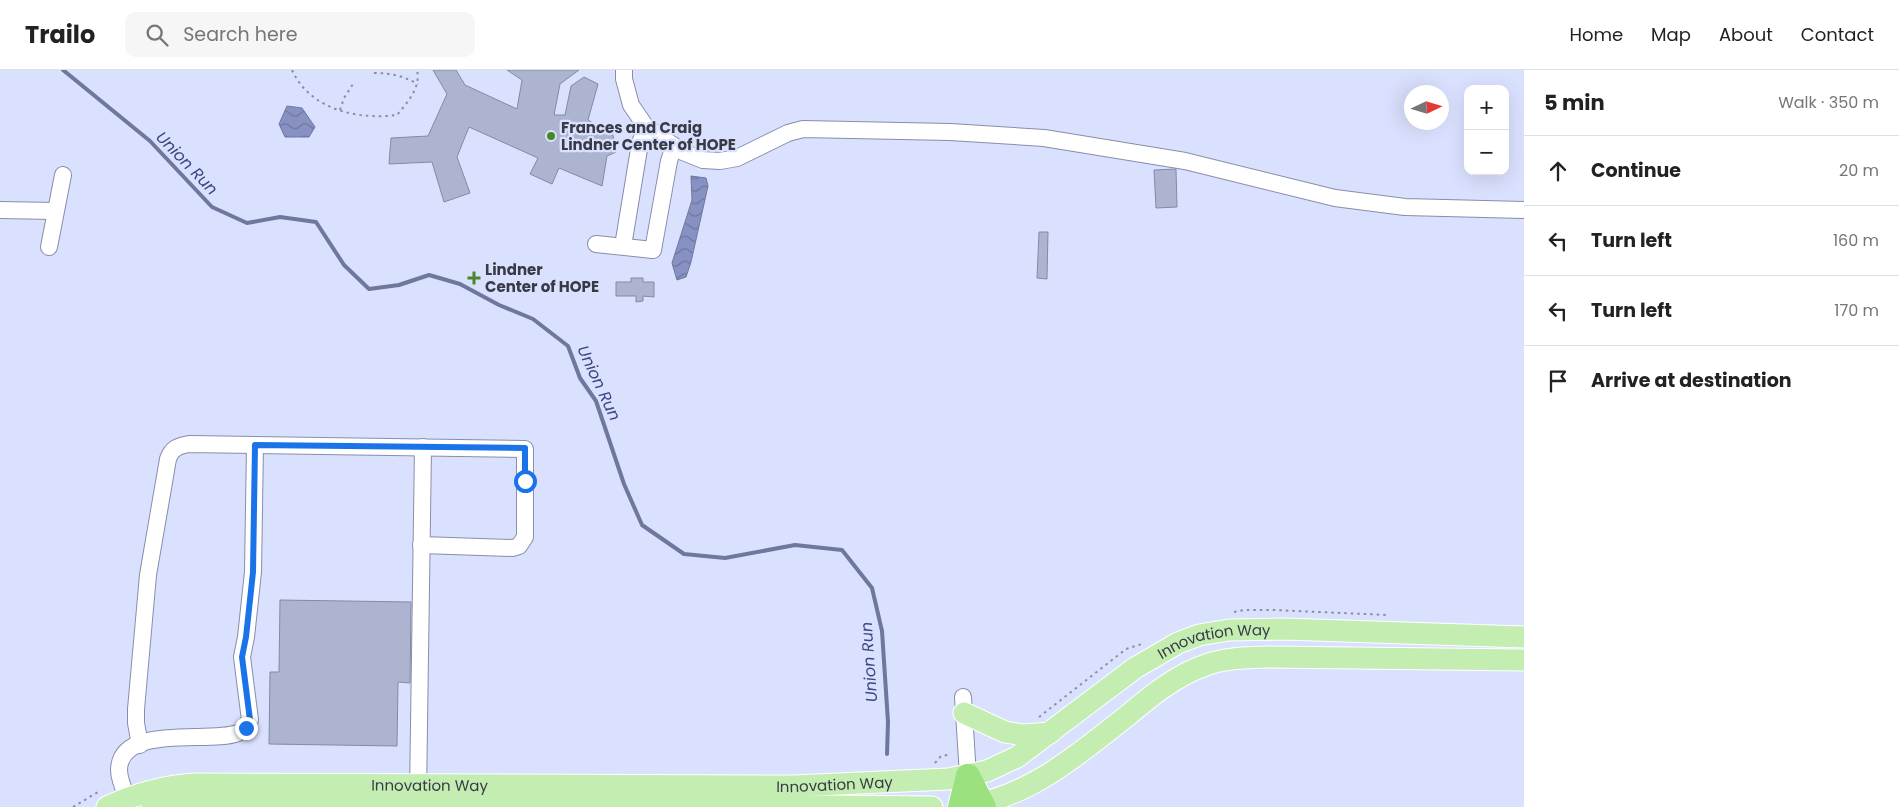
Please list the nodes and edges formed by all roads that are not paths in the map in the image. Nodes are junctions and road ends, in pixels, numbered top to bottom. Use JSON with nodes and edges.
{"nodes":[{"id":1,"x":624,"y":70,"type":"edge"},
{"id":2,"x":646,"y":127,"type":"junction"},
{"id":3,"x":674,"y":146,"type":"junction"},
{"id":4,"x":62,"y":175,"type":"dead end"},
{"id":5,"x":0,"y":210,"type":"edge"},
{"id":6,"x":1524,"y":210,"type":"edge"},
{"id":7,"x":55,"y":211,"type":"junction"},
{"id":8,"x":596,"y":244,"type":"dead end"},
{"id":9,"x":623,"y":246,"type":"junction"},
{"id":10,"x":49,"y":247,"type":"dead end"},
{"id":11,"x":255,"y":445,"type":"junction"},
{"id":12,"x":423,"y":447,"type":"junction"},
{"id":13,"x":421,"y":545,"type":"junction"},
{"id":14,"x":1524,"y":637,"type":"edge"},
{"id":15,"x":1524,"y":660,"type":"edge"},
{"id":16,"x":963,"y":705,"type":"joint"},
{"id":17,"x":1050,"y":733,"type":"junction"},
{"id":18,"x":140,"y":745,"type":"junction"},
{"id":19,"x":968,"y":776,"type":"junction"},
{"id":20,"x":418,"y":793,"type":"junction"},
{"id":21,"x":573,"y":798,"type":"edge"},
{"id":22,"x":720,"y":799,"type":"edge"},
{"id":23,"x":129,"y":802,"type":"edge"},
{"id":24,"x":972,"y":806,"type":"edge"},
{"id":25,"x":107,"y":807,"type":"edge"},
{"id":26,"x":152,"y":807,"type":"edge"},
{"id":27,"x":932,"y":807,"type":"edge"}],
"edges":[{"from":1,"to":2,"type":"street"},
{"from":2,"to":3,"type":"street"},
{"from":2,"to":9,"type":"street"},
{"from":3,"to":6,"type":"street"},
{"from":3,"to":9,"type":"street"},
{"from":4,"to":7,"type":"street"},
{"from":5,"to":7,"type":"street"},
{"from":7,"to":10,"type":"street"},
{"from":8,"to":9,"type":"street"},
{"from":11,"to":12,"type":"street"},
{"from":11,"to":18,"type":"street"},
{"from":11,"to":18,"type":"street"},
{"from":12,"to":13,"type":"street"},
{"from":12,"to":13,"type":"street"},
{"from":13,"to":20,"type":"street"},
{"from":14,"to":17,"type":"main road","name":"Innovation Way"},
{"from":15,"to":24,"type":"main road","name":"Innovation Way"},
{"from":16,"to":17,"type":"main road"},
{"from":16,"to":19,"type":"street"},
{"from":17,"to":19,"type":"main road","name":"Innovation Way"},
{"from":18,"to":23,"type":"street"},
{"from":19,"to":22,"type":"main road","name":"Innovation Way"},
{"from":19,"to":24,"type":"highway"},
{"from":20,"to":21,"type":"main road","name":"Innovation Way"},
{"from":20,"to":23,"type":"main road","name":"Innovation Way"},
{"from":20,"to":26,"type":"main road","name":"Innovation Way"},
{"from":21,"to":22,"type":"main road","name":"Innovation Way"},
{"from":22,"to":27,"type":"main road","name":"Innovation Way"},
{"from":23,"to":25,"type":"main road","name":"Innovation Way"}]}
